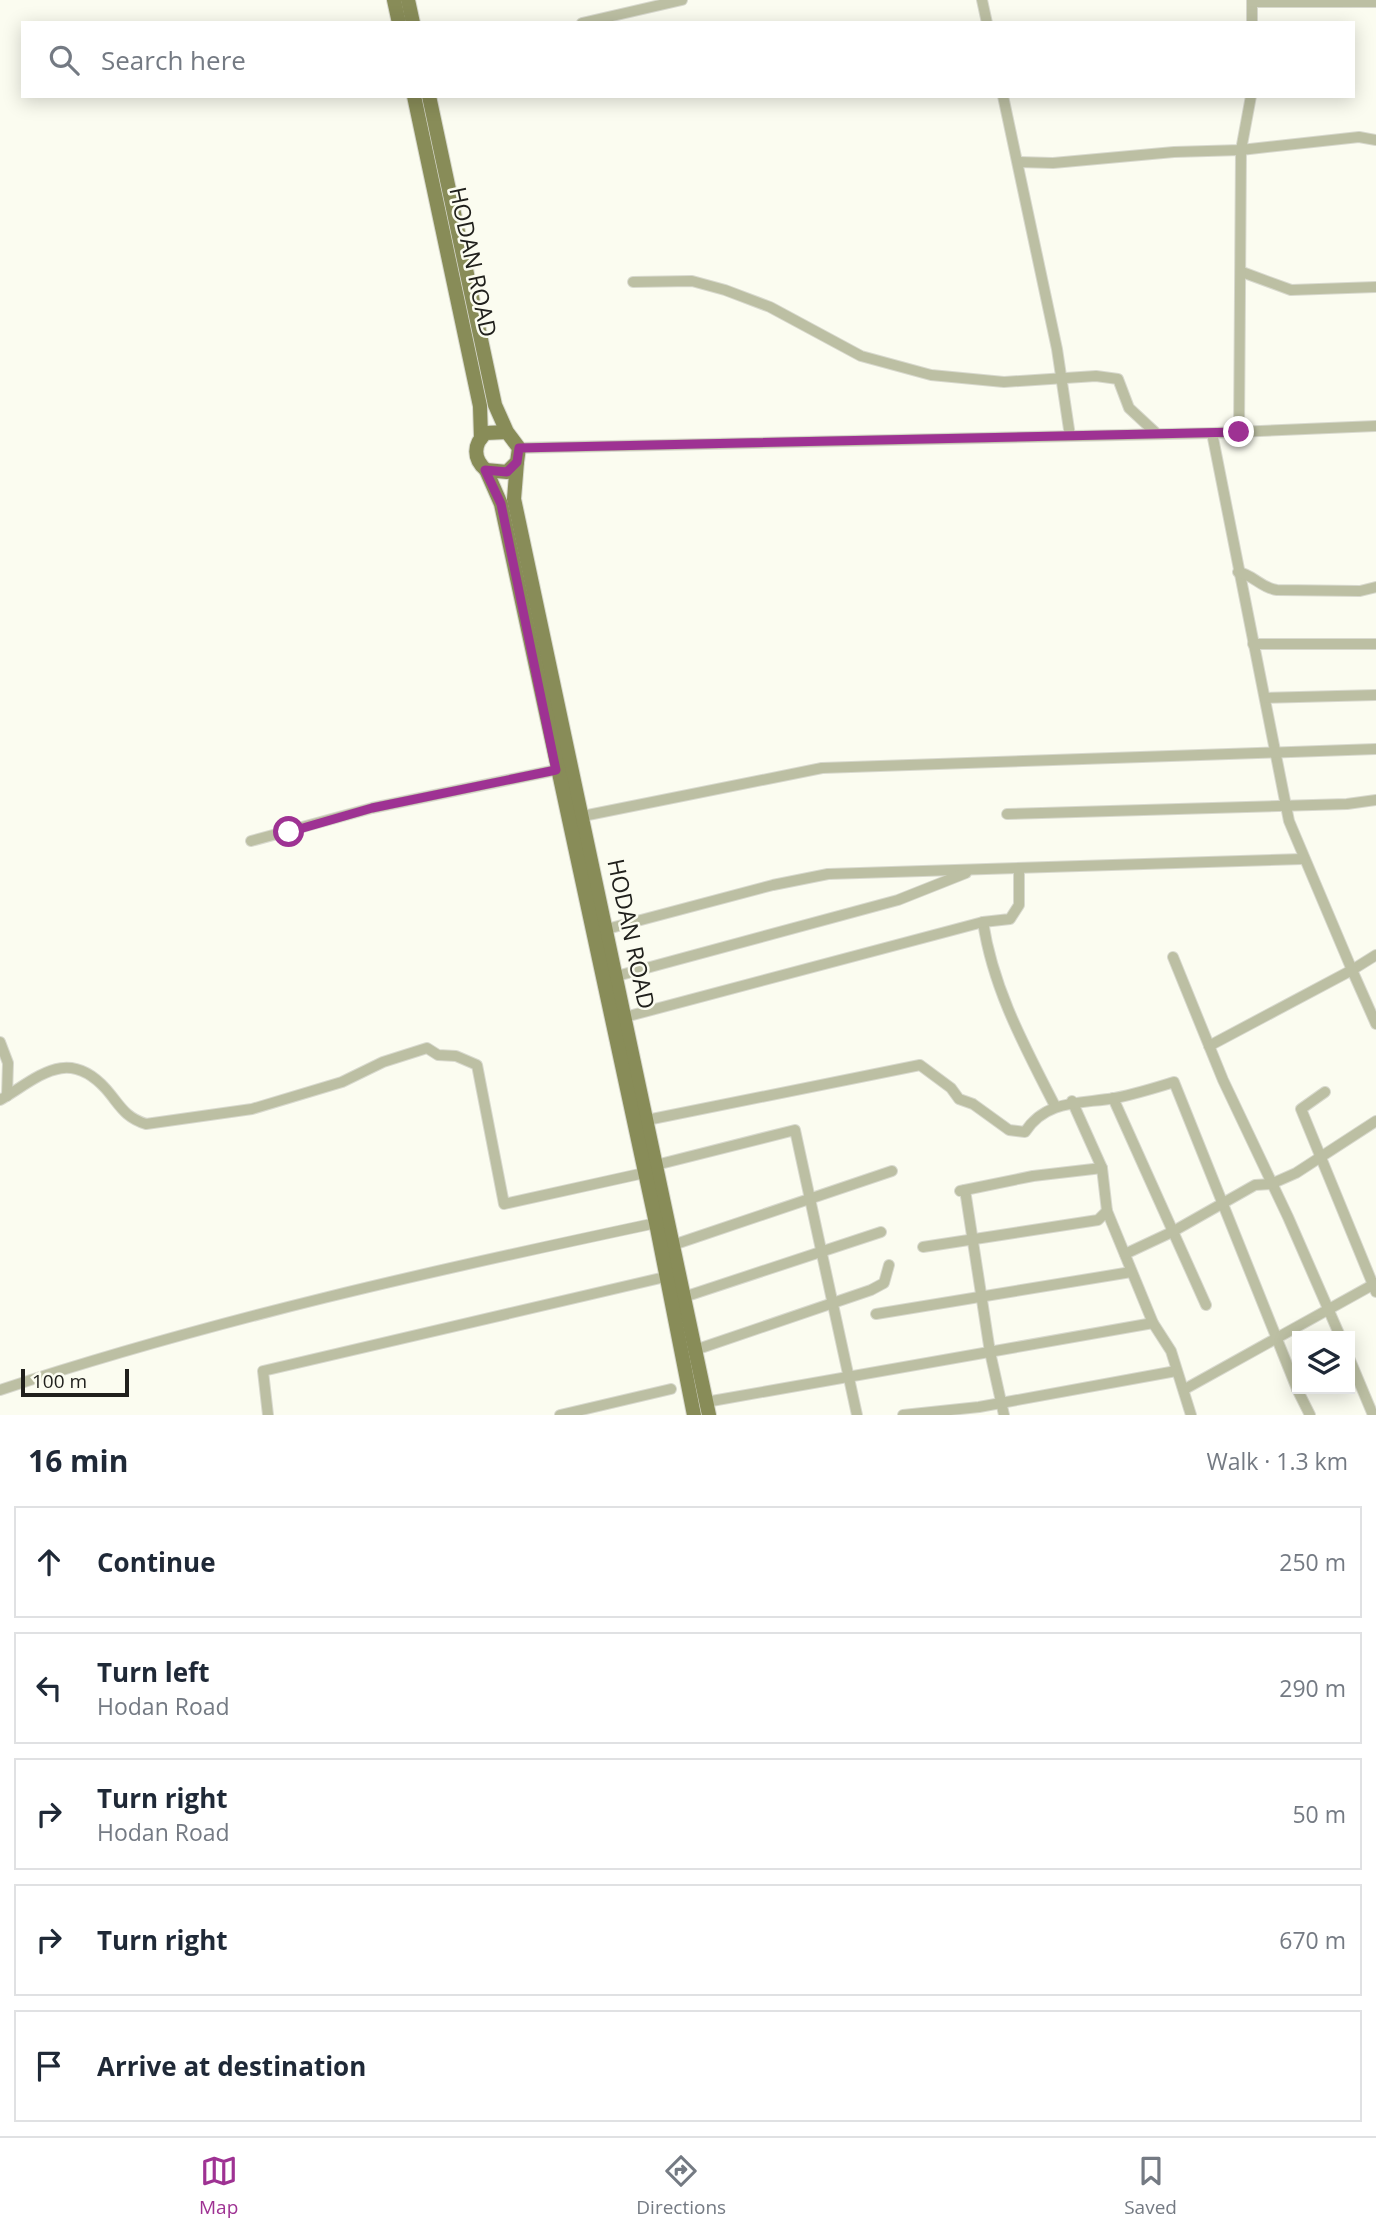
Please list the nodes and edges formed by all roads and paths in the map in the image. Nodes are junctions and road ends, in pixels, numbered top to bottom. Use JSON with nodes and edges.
{"nodes":[{"id":1,"x":394,"y":0,"type":"edge"},
{"id":2,"x":408,"y":0,"type":"edge"},
{"id":3,"x":682,"y":0,"type":"edge"},
{"id":4,"x":982,"y":0,"type":"edge"},
{"id":5,"x":1252,"y":1,"type":"edge"},
{"id":6,"x":1376,"y":2,"type":"edge"},
{"id":7,"x":399,"y":21,"type":"edge"},
{"id":8,"x":413,"y":21,"type":"edge"},
{"id":9,"x":591,"y":21,"type":"edge"},
{"id":10,"x":987,"y":21,"type":"edge"},
{"id":11,"x":1252,"y":21,"type":"edge"},
{"id":12,"x":414,"y":98,"type":"edge"},
{"id":13,"x":429,"y":98,"type":"edge"},
{"id":14,"x":1003,"y":98,"type":"edge"},
{"id":15,"x":1251,"y":98,"type":"edge"},
{"id":16,"x":1376,"y":140,"type":"edge"},
{"id":17,"x":1241,"y":150,"type":"junction"},
{"id":18,"x":1018,"y":162,"type":"junction"},
{"id":19,"x":1242,"y":272,"type":"junction"},
{"id":20,"x":634,"y":282,"type":"dead end"},
{"id":21,"x":1376,"y":287,"type":"edge"},
{"id":22,"x":1063,"y":380,"type":"junction"},
{"id":23,"x":1376,"y":426,"type":"edge"},
{"id":24,"x":507,"y":432,"type":"junction"},
{"id":25,"x":1239,"y":432,"type":"junction"},
{"id":26,"x":1212,"y":433,"type":"junction"},
{"id":27,"x":1157,"y":434,"type":"junction"},
{"id":28,"x":1070,"y":436,"type":"junction"},
{"id":29,"x":481,"y":438,"type":"junction"},
{"id":30,"x":518,"y":455,"type":"junction"},
{"id":31,"x":485,"y":470,"type":"junction"},
{"id":32,"x":1238,"y":572,"type":"junction"},
{"id":33,"x":1376,"y":587,"type":"edge"},
{"id":34,"x":1253,"y":644,"type":"junction"},
{"id":35,"x":1376,"y":644,"type":"edge"},
{"id":36,"x":1376,"y":695,"type":"edge"},
{"id":37,"x":1265,"y":698,"type":"junction"},
{"id":38,"x":1376,"y":749,"type":"edge"},
{"id":39,"x":1274,"y":752,"type":"junction"},
{"id":40,"x":556,"y":770,"type":"junction"},
{"id":41,"x":1376,"y":800,"type":"edge"},
{"id":42,"x":1285,"y":805,"type":"junction"},
{"id":43,"x":1007,"y":814,"type":"dead end"},
{"id":44,"x":583,"y":816,"type":"junction"},
{"id":45,"x":251,"y":841,"type":"dead end"},
{"id":46,"x":1303,"y":859,"type":"junction"},
{"id":47,"x":1019,"y":869,"type":"junction"},
{"id":48,"x":973,"y":870,"type":"junction"},
{"id":49,"x":983,"y":922,"type":"junction"},
{"id":50,"x":607,"y":929,"type":"junction"},
{"id":51,"x":1376,"y":955,"type":"edge"},
{"id":52,"x":1173,"y":957,"type":"dead end"},
{"id":53,"x":1352,"y":970,"type":"junction"},
{"id":54,"x":617,"y":976,"type":"junction"},
{"id":55,"x":625,"y":1017,"type":"junction"},
{"id":56,"x":1376,"y":1024,"type":"edge"},
{"id":57,"x":0,"y":1042,"type":"edge"},
{"id":58,"x":1209,"y":1046,"type":"junction"},
{"id":59,"x":1325,"y":1092,"type":"dead end"},
{"id":60,"x":3,"y":1098,"type":"edge"},
{"id":61,"x":1113,"y":1098,"type":"junction"},
{"id":62,"x":1072,"y":1101,"type":"junction"},
{"id":63,"x":1055,"y":1106,"type":"junction"},
{"id":64,"x":647,"y":1119,"type":"junction"},
{"id":65,"x":1376,"y":1121,"type":"edge"},
{"id":66,"x":1321,"y":1158,"type":"junction"},
{"id":67,"x":1102,"y":1168,"type":"junction"},
{"id":68,"x":650,"y":1169,"type":"junction"},
{"id":69,"x":892,"y":1171,"type":"dead end"},
{"id":70,"x":1271,"y":1184,"type":"junction"},
{"id":71,"x":810,"y":1200,"type":"junction"},
{"id":72,"x":1221,"y":1203,"type":"junction"},
{"id":73,"x":1107,"y":1211,"type":"junction"},
{"id":74,"x":656,"y":1223,"type":"junction"},
{"id":75,"x":881,"y":1232,"type":"dead end"},
{"id":76,"x":1172,"y":1232,"type":"junction"},
{"id":77,"x":973,"y":1238,"type":"junction"},
{"id":78,"x":673,"y":1245,"type":"junction"},
{"id":79,"x":923,"y":1247,"type":"dead end"},
{"id":80,"x":822,"y":1253,"type":"junction"},
{"id":81,"x":1125,"y":1254,"type":"junction"},
{"id":82,"x":889,"y":1265,"type":"dead end"},
{"id":83,"x":1131,"y":1272,"type":"junction"},
{"id":84,"x":665,"y":1277,"type":"junction"},
{"id":85,"x":1375,"y":1287,"type":"edge"},
{"id":86,"x":684,"y":1297,"type":"junction"},
{"id":87,"x":981,"y":1298,"type":"junction"},
{"id":88,"x":833,"y":1304,"type":"junction"},
{"id":89,"x":1206,"y":1305,"type":"dead end"},
{"id":90,"x":1329,"y":1311,"type":"junction"},
{"id":91,"x":876,"y":1314,"type":"dead end"},
{"id":92,"x":1153,"y":1323,"type":"junction"},
{"id":93,"x":1338,"y":1331,"type":"edge"},
{"id":94,"x":1277,"y":1339,"type":"junction"},
{"id":95,"x":695,"y":1350,"type":"junction"},
{"id":96,"x":990,"y":1352,"type":"junction"},
{"id":97,"x":1176,"y":1371,"type":"junction"},
{"id":98,"x":1355,"y":1372,"type":"edge"},
{"id":99,"x":848,"y":1376,"type":"junction"},
{"id":100,"x":1292,"y":1376,"type":"edge"},
{"id":101,"x":671,"y":1389,"type":"dead end"},
{"id":102,"x":1185,"y":1389,"type":"junction"},
{"id":103,"x":0,"y":1390,"type":"edge"},
{"id":104,"x":1300,"y":1394,"type":"edge"},
{"id":105,"x":1000,"y":1404,"type":"junction"},
{"id":106,"x":707,"y":1409,"type":"edge"},
{"id":107,"x":268,"y":1415,"type":"edge"},
{"id":108,"x":560,"y":1415,"type":"edge"},
{"id":109,"x":694,"y":1415,"type":"edge"},
{"id":110,"x":857,"y":1415,"type":"edge"},
{"id":111,"x":903,"y":1415,"type":"edge"},
{"id":112,"x":1004,"y":1415,"type":"edge"},
{"id":113,"x":1191,"y":1415,"type":"edge"},
{"id":114,"x":1310,"y":1415,"type":"edge"},
{"id":115,"x":1373,"y":1415,"type":"edge"}],
"edges":[{"from":1,"to":7,"type":"main road"},
{"from":2,"to":8,"type":"main road"},
{"from":3,"to":9,"type":"street"},
{"from":4,"to":10,"type":"street"},
{"from":5,"to":6,"type":"street"},
{"from":5,"to":11,"type":"street"},
{"from":12,"to":29,"type":"main road","name":"HODAN ROAD"},
{"from":13,"to":24,"type":"main road","name":"HODAN ROAD"},
{"from":14,"to":18,"type":"street"},
{"from":15,"to":17,"type":"street"},
{"from":16,"to":17,"type":"street"},
{"from":17,"to":18,"type":"street"},
{"from":17,"to":19,"type":"street"},
{"from":18,"to":22,"type":"street"},
{"from":19,"to":21,"type":"street"},
{"from":19,"to":25,"type":"street"},
{"from":20,"to":22,"type":"street"},
{"from":22,"to":27,"type":"street"},
{"from":22,"to":28,"type":"street"},
{"from":23,"to":25,"type":"street"},
{"from":24,"to":29,"type":"main road"},
{"from":24,"to":30,"type":"main road","name":"HODAN ROAD"},
{"from":25,"to":26,"type":"street"},
{"from":26,"to":27,"type":"street"},
{"from":26,"to":32,"type":"street"},
{"from":27,"to":28,"type":"street"},
{"from":28,"to":30,"type":"street"},
{"from":29,"to":31,"type":"main road","name":"HODAN ROAD"},
{"from":30,"to":31,"type":"main road"},
{"from":30,"to":44,"type":"main road","name":"HODAN ROAD"},
{"from":31,"to":40,"type":"main road","name":"HODAN ROAD"},
{"from":32,"to":33,"type":"street"},
{"from":32,"to":34,"type":"street"},
{"from":34,"to":35,"type":"street"},
{"from":34,"to":37,"type":"street"},
{"from":36,"to":37,"type":"street"},
{"from":37,"to":39,"type":"street"},
{"from":38,"to":39,"type":"street"},
{"from":39,"to":42,"type":"street"},
{"from":39,"to":44,"type":"street"},
{"from":40,"to":45,"type":"street"},
{"from":40,"to":68,"type":"main road","name":"HODAN ROAD"},
{"from":41,"to":42,"type":"street"},
{"from":42,"to":43,"type":"street"},
{"from":42,"to":46,"type":"street"},
{"from":44,"to":50,"type":"main road","name":"HODAN ROAD"},
{"from":46,"to":47,"type":"street"},
{"from":46,"to":53,"type":"street"},
{"from":47,"to":48,"type":"street"},
{"from":47,"to":49,"type":"street"},
{"from":48,"to":50,"type":"street"},
{"from":48,"to":54,"type":"street"},
{"from":49,"to":55,"type":"street"},
{"from":49,"to":63,"type":"street"},
{"from":50,"to":54,"type":"main road","name":"HODAN ROAD"},
{"from":51,"to":53,"type":"street"},
{"from":52,"to":58,"type":"street"},
{"from":53,"to":56,"type":"street"},
{"from":53,"to":58,"type":"street"},
{"from":54,"to":55,"type":"main road","name":"HODAN ROAD"},
{"from":55,"to":64,"type":"main road","name":"HODAN ROAD"},
{"from":57,"to":60,"type":"street"},
{"from":58,"to":70,"type":"street"},
{"from":59,"to":66,"type":"street"},
{"from":60,"to":68,"type":"street"},
{"from":61,"to":62,"type":"street"},
{"from":61,"to":72,"type":"street"},
{"from":61,"to":76,"type":"street"},
{"from":62,"to":63,"type":"street"},
{"from":62,"to":67,"type":"street"},
{"from":63,"to":64,"type":"street"},
{"from":64,"to":68,"type":"main road","name":"HODAN ROAD"},
{"from":65,"to":66,"type":"street"},
{"from":66,"to":70,"type":"street"},
{"from":66,"to":85,"type":"street"},
{"from":67,"to":73,"type":"street"},
{"from":67,"to":77,"type":"street"},
{"from":68,"to":71,"type":"street"},
{"from":68,"to":74,"type":"main road","name":"HODAN ROAD"},
{"from":68,"to":78,"type":"main road","name":"HODAN ROAD"},
{"from":69,"to":71,"type":"street"},
{"from":70,"to":72,"type":"street"},
{"from":70,"to":90,"type":"street"},
{"from":71,"to":78,"type":"street"},
{"from":71,"to":80,"type":"street"},
{"from":72,"to":76,"type":"street"},
{"from":72,"to":94,"type":"street"},
{"from":73,"to":77,"type":"street"},
{"from":73,"to":81,"type":"street"},
{"from":74,"to":84,"type":"main road","name":"HODAN ROAD"},
{"from":74,"to":103,"type":"street"},
{"from":75,"to":80,"type":"street"},
{"from":76,"to":81,"type":"street"},
{"from":76,"to":89,"type":"street"},
{"from":77,"to":79,"type":"street"},
{"from":77,"to":87,"type":"street"},
{"from":78,"to":86,"type":"main road","name":"HODAN ROAD"},
{"from":80,"to":86,"type":"street"},
{"from":80,"to":88,"type":"street"},
{"from":81,"to":83,"type":"street"},
{"from":82,"to":88,"type":"street"},
{"from":83,"to":87,"type":"street"},
{"from":83,"to":92,"type":"street"},
{"from":84,"to":107,"type":"street"},
{"from":84,"to":109,"type":"main road","name":"HODAN ROAD"},
{"from":85,"to":90,"type":"street"},
{"from":86,"to":95,"type":"main road","name":"HODAN ROAD"},
{"from":87,"to":91,"type":"street"},
{"from":87,"to":96,"type":"street"},
{"from":88,"to":95,"type":"street"},
{"from":88,"to":99,"type":"street"},
{"from":90,"to":93,"type":"street"},
{"from":90,"to":94,"type":"street"},
{"from":92,"to":96,"type":"street"},
{"from":92,"to":97,"type":"street"},
{"from":94,"to":100,"type":"street"},
{"from":94,"to":102,"type":"street"},
{"from":95,"to":106,"type":"main road","name":"HODAN ROAD"},
{"from":96,"to":99,"type":"street"},
{"from":96,"to":105,"type":"street"},
{"from":97,"to":102,"type":"street"},
{"from":97,"to":105,"type":"street"},
{"from":98,"to":115,"type":"street"},
{"from":99,"to":106,"type":"street"},
{"from":99,"to":110,"type":"street"},
{"from":101,"to":108,"type":"street"},
{"from":102,"to":113,"type":"street"},
{"from":104,"to":114,"type":"street"},
{"from":105,"to":111,"type":"street"},
{"from":105,"to":112,"type":"street"}]}
